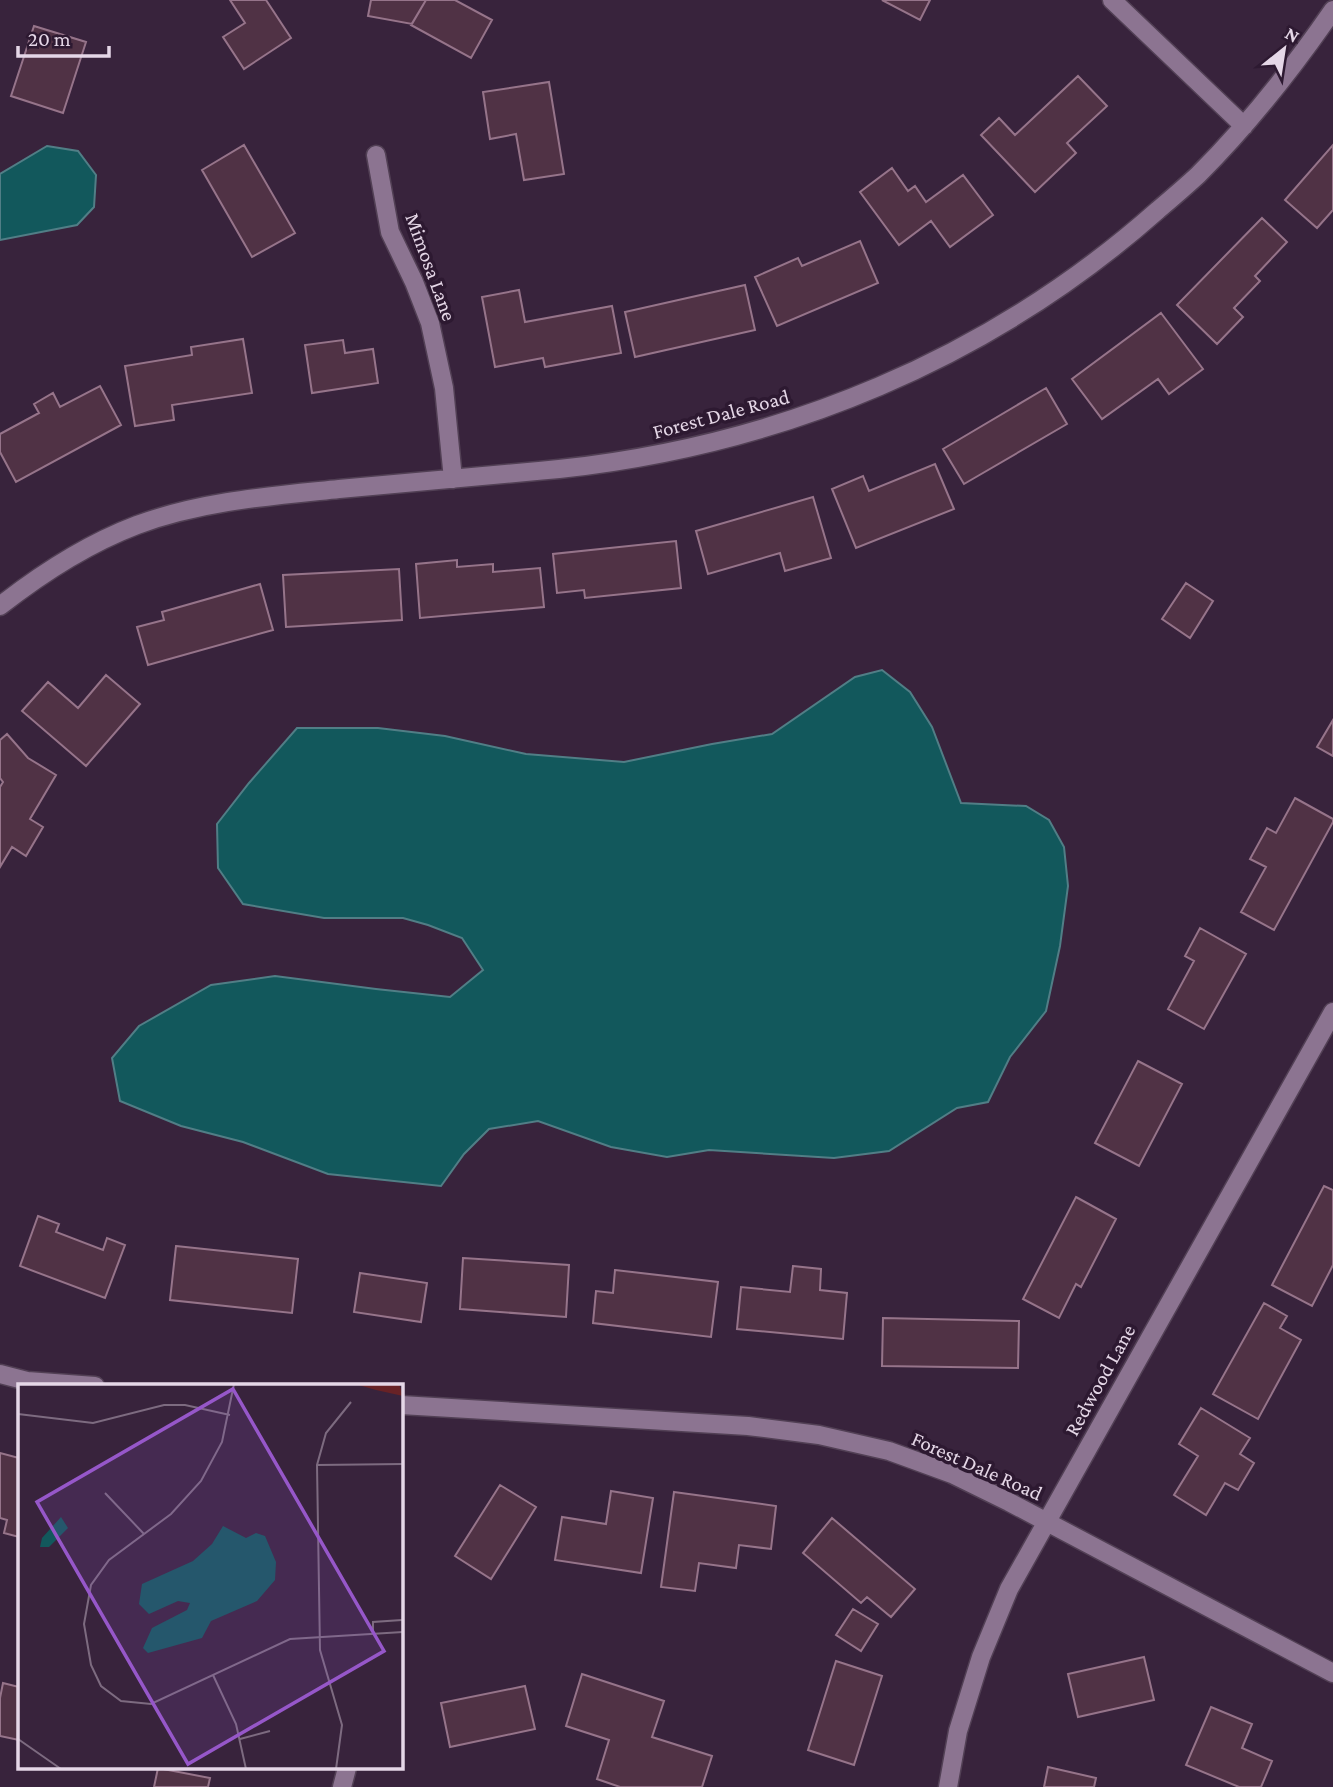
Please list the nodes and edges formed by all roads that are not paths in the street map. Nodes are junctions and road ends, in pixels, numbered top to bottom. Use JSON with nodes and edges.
{"nodes":[{"id":1,"x":1112,"y":0,"type":"edge"},
{"id":2,"x":1333,"y":10,"type":"edge"},
{"id":3,"x":1244,"y":126,"type":"junction"},
{"id":4,"x":376,"y":155,"type":"dead end"},
{"id":5,"x":453,"y":479,"type":"junction"},
{"id":6,"x":0,"y":606,"type":"edge"},
{"id":7,"x":1333,"y":1012,"type":"edge"},
{"id":8,"x":0,"y":1374,"type":"edge"},
{"id":9,"x":68,"y":1384,"type":"edge"},
{"id":10,"x":402,"y":1405,"type":"edge"},
{"id":11,"x":1046,"y":1522,"type":"junction"},
{"id":12,"x":1331,"y":1668,"type":"edge"},
{"id":13,"x":346,"y":1770,"type":"edge"},
{"id":14,"x":342,"y":1787,"type":"edge"},
{"id":15,"x":948,"y":1787,"type":"edge"}],
"edges":[{"from":1,"to":3,"type":"street"},
{"from":2,"to":3,"type":"street","name":"Forest Dale Road"},
{"from":3,"to":5,"type":"street","name":"Forest Dale Road"},
{"from":4,"to":5,"type":"street","name":"Mimosa Lane"},
{"from":5,"to":6,"type":"street","name":"Forest Dale Road"},
{"from":7,"to":11,"type":"street","name":"Redwood Lane"},
{"from":8,"to":9,"type":"street"},
{"from":10,"to":11,"type":"street","name":"Forest Dale Road"},
{"from":11,"to":12,"type":"street","name":"Forest Dale Road"},
{"from":11,"to":15,"type":"street","name":"Redwood Lane"},
{"from":13,"to":14,"type":"street"}]}
